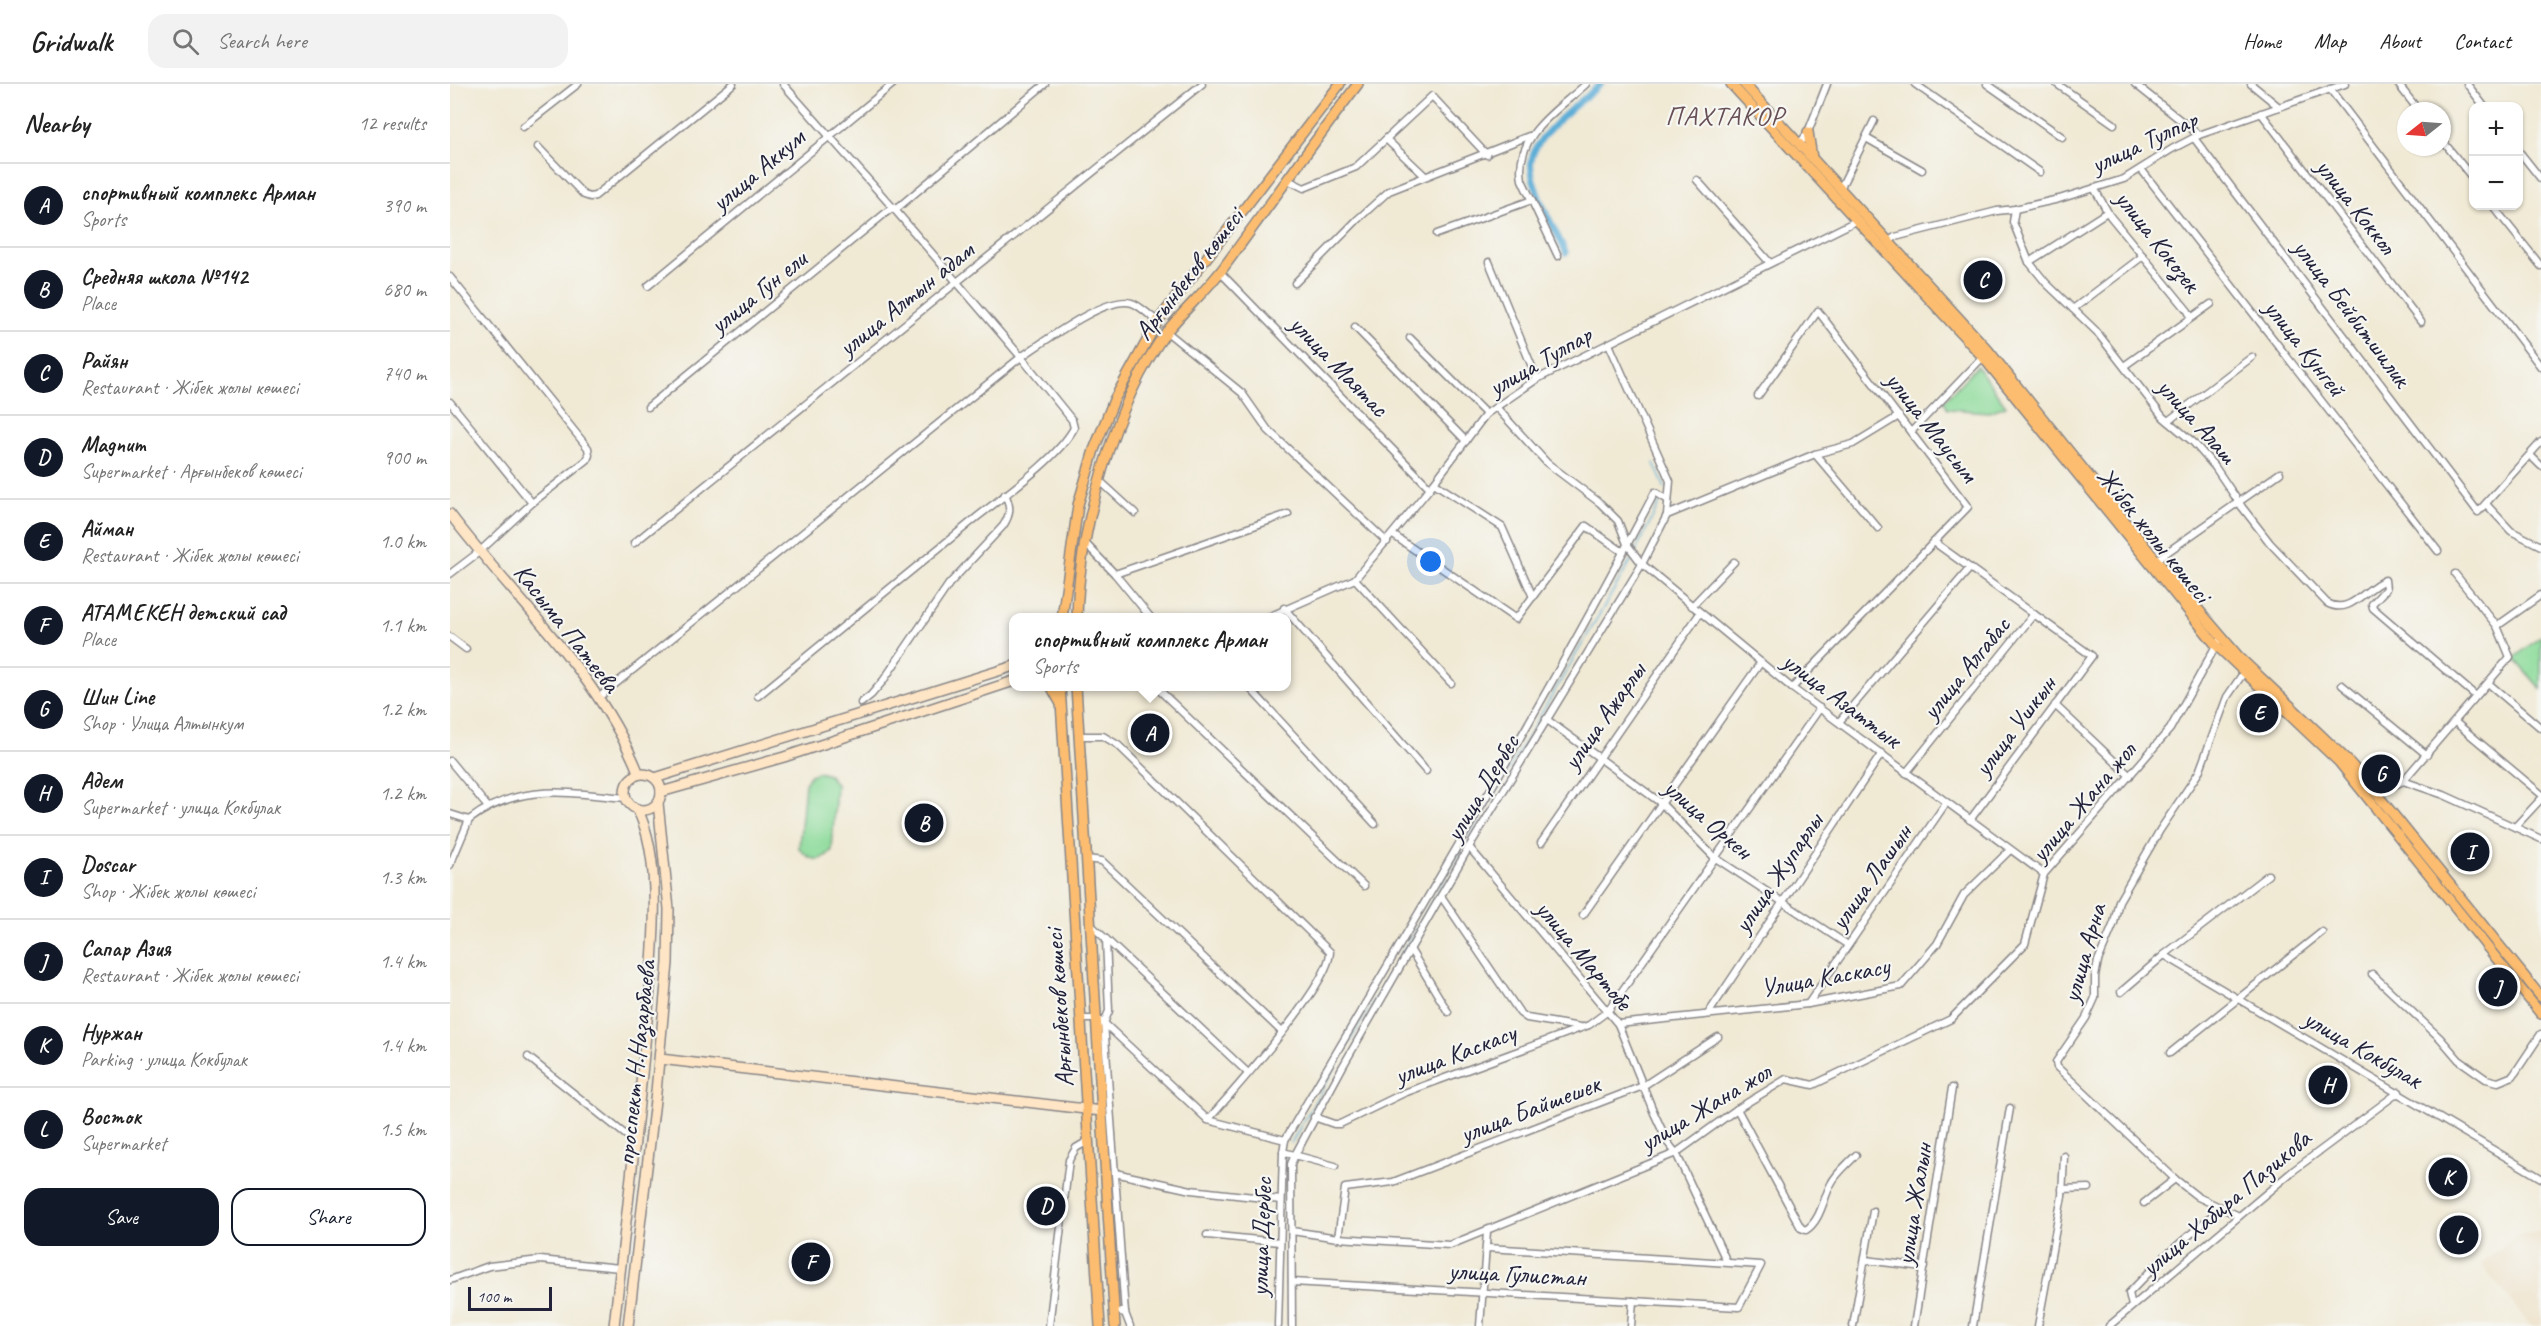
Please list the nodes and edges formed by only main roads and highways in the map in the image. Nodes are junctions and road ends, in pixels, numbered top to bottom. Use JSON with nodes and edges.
{"nodes":[{"id":1,"x":1358,"y":84,"type":"edge"},
{"id":2,"x":1731,"y":84,"type":"edge"},
{"id":3,"x":1744,"y":84,"type":"edge"},
{"id":4,"x":1337,"y":87,"type":"edge"},
{"id":5,"x":1347,"y":99,"type":"junction"},
{"id":6,"x":1808,"y":132,"type":"road end"},
{"id":7,"x":1797,"y":150,"type":"junction"},
{"id":8,"x":1812,"y":160,"type":"junction"},
{"id":9,"x":450,"y":514,"type":"edge"},
{"id":10,"x":1063,"y":613,"type":"edge"},
{"id":11,"x":1078,"y":613,"type":"edge"},
{"id":12,"x":2219,"y":641,"type":"junction"},
{"id":13,"x":1009,"y":668,"type":"edge"},
{"id":14,"x":1009,"y":683,"type":"edge"},
{"id":15,"x":1053,"y":691,"type":"edge"},
{"id":16,"x":1060,"y":691,"type":"edge"},
{"id":17,"x":1076,"y":691,"type":"edge"},
{"id":18,"x":1061,"y":704,"type":"junction"},
{"id":19,"x":639,"y":774,"type":"junction"},
{"id":20,"x":655,"y":778,"type":"junction"},
{"id":21,"x":661,"y":792,"type":"junction"},
{"id":22,"x":657,"y":803,"type":"junction"},
{"id":23,"x":637,"y":808,"type":"junction"},
{"id":24,"x":2541,"y":997,"type":"edge"},
{"id":25,"x":2541,"y":1014,"type":"edge"},
{"id":26,"x":660,"y":1059,"type":"junction"},
{"id":27,"x":1087,"y":1109,"type":"junction"},
{"id":28,"x":1102,"y":1111,"type":"junction"},
{"id":29,"x":614,"y":1326,"type":"edge"},
{"id":30,"x":628,"y":1326,"type":"edge"},
{"id":31,"x":1100,"y":1326,"type":"edge"},
{"id":32,"x":1115,"y":1326,"type":"edge"}],
"edges":[{"from":1,"to":5,"type":"main road","name":"Арғынбеков көшесі"},
{"from":2,"to":7,"type":"main road","name":"Жібек жолы көшесі"},
{"from":3,"to":7,"type":"main road","name":"Жібек жолы көшесі"},
{"from":4,"to":5,"type":"main road"},
{"from":4,"to":10,"type":"main road","name":"Арғынбеков көшесі"},
{"from":5,"to":11,"type":"main road","name":"Арғынбеков көшесі"},
{"from":6,"to":8,"type":"main road"},
{"from":7,"to":8,"type":"main road","name":"Жібек жолы көшесі"},
{"from":7,"to":12,"type":"main road","name":"Жібек жолы көшесі"},
{"from":8,"to":12,"type":"main road","name":"Жібек жолы көшесі"},
{"from":9,"to":19,"type":"main road","name":"Касыма Патеева"},
{"from":12,"to":24,"type":"main road","name":"Жібек жолы көшесі"},
{"from":12,"to":25,"type":"main road","name":"Жібек жолы көшесі"},
{"from":13,"to":20,"type":"main road"},
{"from":14,"to":21,"type":"main road"},
{"from":15,"to":18,"type":"main road"},
{"from":16,"to":18,"type":"main road","name":"Арғынбеков көшесі"},
{"from":17,"to":28,"type":"main road","name":"Арғынбеков көшесі"},
{"from":18,"to":27,"type":"main road","name":"Арғынбеков көшесі"},
{"from":19,"to":20,"type":"main road"},
{"from":19,"to":23,"type":"main road"},
{"from":20,"to":21,"type":"main road"},
{"from":21,"to":22,"type":"main road"},
{"from":22,"to":23,"type":"main road"},
{"from":22,"to":26,"type":"main road","name":"проспект Н.Назарбаева"},
{"from":23,"to":29,"type":"main road","name":"проспект Н.Назарбаева"},
{"from":26,"to":27,"type":"main road"},
{"from":26,"to":30,"type":"main road","name":"проспект Н.Назарбаева"},
{"from":27,"to":28,"type":"main road"},
{"from":27,"to":31,"type":"main road","name":"Арғынбеков көшесі"},
{"from":28,"to":32,"type":"main road","name":"Арғынбеков көшесі"}]}
